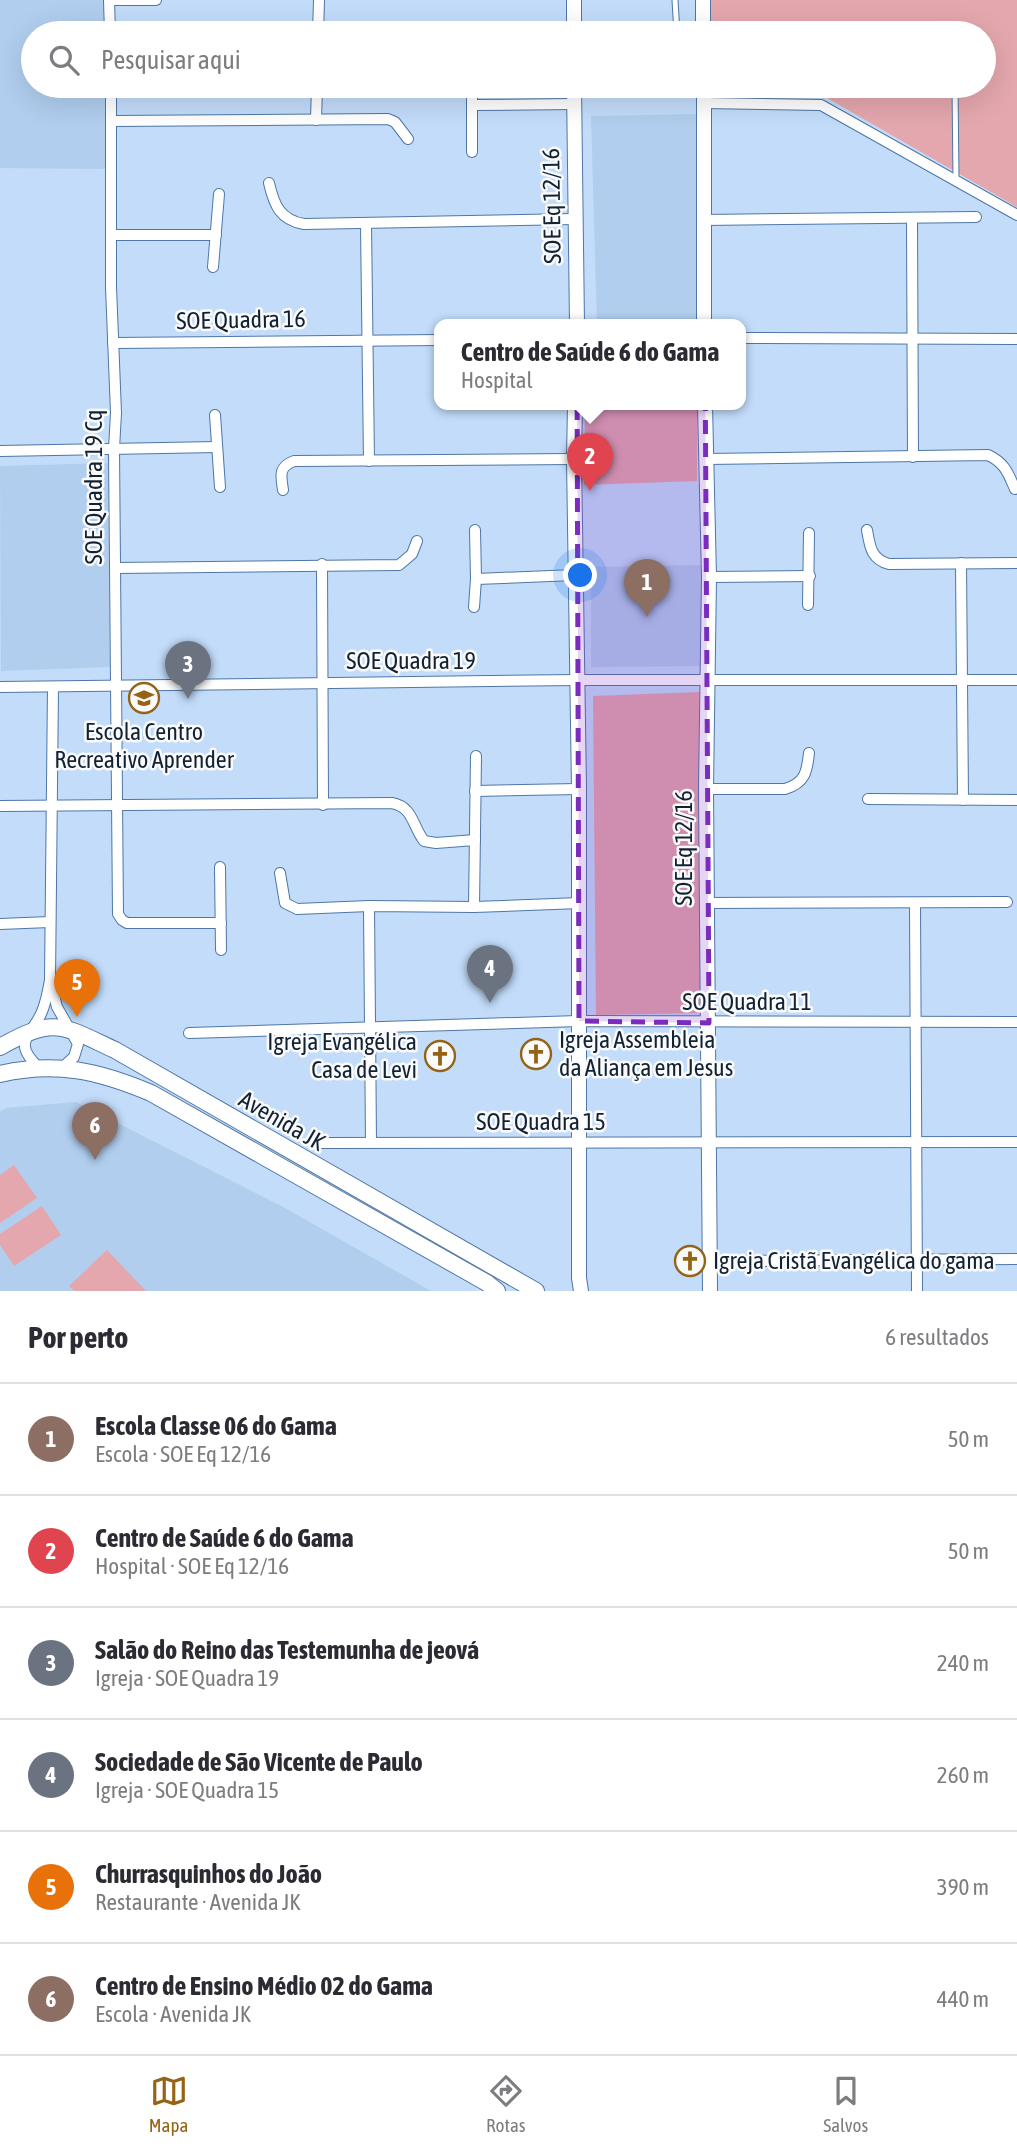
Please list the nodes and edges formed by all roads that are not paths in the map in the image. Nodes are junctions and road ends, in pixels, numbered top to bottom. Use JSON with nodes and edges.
{"nodes":[{"id":1,"x":110,"y":0,"type":"edge"},
{"id":2,"x":156,"y":0,"type":"edge"},
{"id":3,"x":319,"y":0,"type":"edge"},
{"id":4,"x":573,"y":0,"type":"edge"},
{"id":5,"x":676,"y":0,"type":"edge"},
{"id":6,"x":703,"y":0,"type":"edge"},
{"id":7,"x":110,"y":21,"type":"edge"},
{"id":8,"x":318,"y":21,"type":"edge"},
{"id":9,"x":574,"y":21,"type":"edge"},
{"id":10,"x":677,"y":21,"type":"edge"},
{"id":11,"x":704,"y":21,"type":"edge"},
{"id":12,"x":111,"y":98,"type":"edge"},
{"id":13,"x":317,"y":98,"type":"edge"},
{"id":14,"x":472,"y":98,"type":"edge"},
{"id":15,"x":574,"y":98,"type":"edge"},
{"id":16,"x":704,"y":98,"type":"edge"},
{"id":17,"x":955,"y":98,"type":"edge"},
{"id":18,"x":704,"y":103,"type":"junction"},
{"id":19,"x":574,"y":104,"type":"junction"},
{"id":20,"x":472,"y":105,"type":"junction"},
{"id":21,"x":317,"y":120,"type":"junction"},
{"id":22,"x":111,"y":121,"type":"junction"},
{"id":23,"x":408,"y":139,"type":"dead end"},
{"id":24,"x":472,"y":152,"type":"dead end"},
{"id":25,"x":956,"y":180,"type":"junction"},
{"id":26,"x":269,"y":183,"type":"dead end"},
{"id":27,"x":219,"y":194,"type":"dead end"},
{"id":28,"x":1017,"y":215,"type":"edge"},
{"id":29,"x":976,"y":217,"type":"dead end"},
{"id":30,"x":574,"y":219,"type":"junction"},
{"id":31,"x":912,"y":219,"type":"junction"},
{"id":32,"x":703,"y":220,"type":"junction"},
{"id":33,"x":366,"y":225,"type":"junction"},
{"id":34,"x":216,"y":234,"type":"junction"},
{"id":35,"x":112,"y":235,"type":"junction"},
{"id":36,"x":213,"y":267,"type":"dead end"},
{"id":37,"x":577,"y":319,"type":"edge"},
{"id":38,"x":704,"y":319,"type":"edge"},
{"id":39,"x":746,"y":338,"type":"edge"},
{"id":40,"x":1017,"y":339,"type":"edge"},
{"id":41,"x":369,"y":340,"type":"junction"},
{"id":42,"x":434,"y":340,"type":"edge"},
{"id":43,"x":914,"y":340,"type":"junction"},
{"id":44,"x":113,"y":343,"type":"junction"},
{"id":45,"x":575,"y":410,"type":"edge"},
{"id":46,"x":705,"y":410,"type":"edge"},
{"id":47,"x":215,"y":415,"type":"dead end"},
{"id":48,"x":217,"y":447,"type":"junction"},
{"id":49,"x":114,"y":449,"type":"junction"},
{"id":50,"x":0,"y":451,"type":"edge"},
{"id":51,"x":913,"y":457,"type":"junction"},
{"id":52,"x":706,"y":458,"type":"junction"},
{"id":53,"x":574,"y":459,"type":"junction"},
{"id":54,"x":369,"y":461,"type":"junction"},
{"id":55,"x":220,"y":487,"type":"dead end"},
{"id":56,"x":1015,"y":489,"type":"dead end"},
{"id":57,"x":283,"y":490,"type":"dead end"},
{"id":58,"x":475,"y":530,"type":"dead end"},
{"id":59,"x":867,"y":530,"type":"dead end"},
{"id":60,"x":809,"y":533,"type":"dead end"},
{"id":61,"x":416,"y":541,"type":"dead end"},
{"id":62,"x":1017,"y":562,"type":"edge"},
{"id":63,"x":961,"y":563,"type":"junction"},
{"id":64,"x":322,"y":564,"type":"junction"},
{"id":65,"x":116,"y":568,"type":"junction"},
{"id":66,"x":575,"y":575,"type":"junction"},
{"id":67,"x":810,"y":576,"type":"junction"},
{"id":68,"x":709,"y":577,"type":"junction"},
{"id":69,"x":476,"y":579,"type":"junction"},
{"id":70,"x":808,"y":605,"type":"dead end"},
{"id":71,"x":474,"y":607,"type":"dead end"},
{"id":72,"x":577,"y":680,"type":"junction"},
{"id":73,"x":1017,"y":680,"type":"edge"},
{"id":74,"x":707,"y":681,"type":"junction"},
{"id":75,"x":962,"y":681,"type":"junction"},
{"id":76,"x":323,"y":682,"type":"junction"},
{"id":77,"x":0,"y":687,"type":"edge"},
{"id":78,"x":53,"y":687,"type":"junction"},
{"id":79,"x":115,"y":687,"type":"junction"},
{"id":80,"x":809,"y":753,"type":"dead end"},
{"id":81,"x":476,"y":756,"type":"dead end"},
{"id":82,"x":579,"y":789,"type":"junction"},
{"id":83,"x":706,"y":789,"type":"junction"},
{"id":84,"x":475,"y":791,"type":"junction"},
{"id":85,"x":868,"y":799,"type":"dead end"},
{"id":86,"x":963,"y":800,"type":"junction"},
{"id":87,"x":1017,"y":800,"type":"edge"},
{"id":88,"x":117,"y":805,"type":"junction"},
{"id":89,"x":323,"y":805,"type":"junction"},
{"id":90,"x":0,"y":806,"type":"edge"},
{"id":91,"x":52,"y":807,"type":"junction"},
{"id":92,"x":475,"y":840,"type":"junction"},
{"id":93,"x":220,"y":867,"type":"dead end"},
{"id":94,"x":280,"y":873,"type":"dead end"},
{"id":95,"x":1007,"y":902,"type":"dead end"},
{"id":96,"x":580,"y":903,"type":"junction"},
{"id":97,"x":707,"y":903,"type":"junction"},
{"id":98,"x":915,"y":904,"type":"junction"},
{"id":99,"x":369,"y":906,"type":"junction"},
{"id":100,"x":474,"y":907,"type":"junction"},
{"id":101,"x":50,"y":922,"type":"junction"},
{"id":102,"x":222,"y":923,"type":"junction"},
{"id":103,"x":0,"y":924,"type":"edge"},
{"id":104,"x":221,"y":950,"type":"dead end"},
{"id":105,"x":50,"y":980,"type":"junction"},
{"id":106,"x":579,"y":1021,"type":"junction"},
{"id":107,"x":1017,"y":1022,"type":"edge"},
{"id":108,"x":709,"y":1023,"type":"junction"},
{"id":109,"x":915,"y":1023,"type":"junction"},
{"id":110,"x":71,"y":1029,"type":"junction"},
{"id":111,"x":371,"y":1029,"type":"junction"},
{"id":112,"x":29,"y":1031,"type":"junction"},
{"id":113,"x":189,"y":1032,"type":"dead end"},
{"id":114,"x":0,"y":1047,"type":"edge"},
{"id":115,"x":38,"y":1068,"type":"junction"},
{"id":116,"x":62,"y":1068,"type":"junction"},
{"id":117,"x":0,"y":1074,"type":"edge"},
{"id":118,"x":710,"y":1142,"type":"junction"},
{"id":119,"x":917,"y":1142,"type":"junction"},
{"id":120,"x":1017,"y":1142,"type":"edge"},
{"id":121,"x":320,"y":1143,"type":"dead end"},
{"id":122,"x":371,"y":1143,"type":"junction"},
{"id":123,"x":579,"y":1143,"type":"junction"},
{"id":124,"x":1017,"y":1259,"type":"edge"},
{"id":125,"x":916,"y":1260,"type":"junction"},
{"id":126,"x":710,"y":1261,"type":"junction"},
{"id":127,"x":580,"y":1285,"type":"edge"},
{"id":128,"x":497,"y":1291,"type":"edge"},
{"id":129,"x":536,"y":1291,"type":"edge"},
{"id":130,"x":570,"y":1291,"type":"edge"},
{"id":131,"x":710,"y":1291,"type":"edge"},
{"id":132,"x":916,"y":1291,"type":"edge"}],
"edges":[{"from":1,"to":2,"type":"street"},
{"from":1,"to":7,"type":"street"},
{"from":3,"to":8,"type":"street"},
{"from":4,"to":9,"type":"street"},
{"from":5,"to":10,"type":"lane"},
{"from":6,"to":11,"type":"street"},
{"from":12,"to":22,"type":"street","name":"SOE Quadra 19 Cq"},
{"from":13,"to":21,"type":"street"},
{"from":14,"to":20,"type":"street"},
{"from":15,"to":19,"type":"street","name":"SOE Eq 12/16"},
{"from":16,"to":18,"type":"street"},
{"from":17,"to":25,"type":"lane"},
{"from":18,"to":25,"type":"street"},
{"from":18,"to":32,"type":"street"},
{"from":19,"to":20,"type":"street"},
{"from":19,"to":30,"type":"street","name":"SOE Eq 12/16"},
{"from":20,"to":24,"type":"street"},
{"from":21,"to":22,"type":"street"},
{"from":21,"to":23,"type":"street"},
{"from":22,"to":35,"type":"street","name":"SOE Quadra 19 Cq"},
{"from":25,"to":28,"type":"street"},
{"from":26,"to":33,"type":"street"},
{"from":27,"to":34,"type":"street"},
{"from":29,"to":31,"type":"street"},
{"from":30,"to":33,"type":"street"},
{"from":30,"to":37,"type":"street","name":"SOE Eq 12/16"},
{"from":31,"to":32,"type":"street"},
{"from":31,"to":43,"type":"street"},
{"from":32,"to":38,"type":"street"},
{"from":33,"to":41,"type":"street"},
{"from":34,"to":35,"type":"street"},
{"from":34,"to":36,"type":"street"},
{"from":35,"to":44,"type":"street","name":"SOE Quadra 19 Cq"},
{"from":39,"to":43,"type":"street"},
{"from":40,"to":43,"type":"street"},
{"from":41,"to":42,"type":"street","name":"SOE Quadra 16"},
{"from":41,"to":44,"type":"street","name":"SOE Quadra 16"},
{"from":41,"to":54,"type":"street"},
{"from":43,"to":51,"type":"street"},
{"from":44,"to":49,"type":"street","name":"SOE Quadra 19 Cq"},
{"from":45,"to":53,"type":"street"},
{"from":46,"to":52,"type":"street","name":"SOE Eq 12/16"},
{"from":47,"to":48,"type":"street"},
{"from":48,"to":49,"type":"street"},
{"from":48,"to":55,"type":"street"},
{"from":49,"to":50,"type":"street"},
{"from":49,"to":65,"type":"street","name":"SOE Quadra 19 Cq"},
{"from":51,"to":52,"type":"street"},
{"from":51,"to":56,"type":"street"},
{"from":52,"to":68,"type":"street","name":"SOE Eq 12/16"},
{"from":53,"to":54,"type":"street"},
{"from":53,"to":66,"type":"street"},
{"from":54,"to":57,"type":"street"},
{"from":58,"to":69,"type":"street"},
{"from":59,"to":63,"type":"street"},
{"from":60,"to":67,"type":"street"},
{"from":61,"to":64,"type":"street"},
{"from":62,"to":63,"type":"street"},
{"from":63,"to":75,"type":"street"},
{"from":64,"to":65,"type":"street"},
{"from":64,"to":76,"type":"street"},
{"from":65,"to":79,"type":"street","name":"SOE Quadra 19 Cq"},
{"from":66,"to":69,"type":"street"},
{"from":66,"to":72,"type":"street"},
{"from":67,"to":68,"type":"street"},
{"from":67,"to":70,"type":"street"},
{"from":68,"to":74,"type":"street","name":"SOE Eq 12/16"},
{"from":69,"to":71,"type":"street"},
{"from":72,"to":74,"type":"street","name":"SOE Quadra 19"},
{"from":72,"to":76,"type":"street","name":"SOE Quadra 19"},
{"from":72,"to":82,"type":"street"},
{"from":73,"to":75,"type":"street","name":"SOE Quadra 19"},
{"from":74,"to":75,"type":"street","name":"SOE Quadra 19"},
{"from":74,"to":83,"type":"street","name":"SOE Eq 12/16"},
{"from":75,"to":86,"type":"street"},
{"from":76,"to":79,"type":"street","name":"SOE Quadra 19"},
{"from":76,"to":89,"type":"street"},
{"from":77,"to":78,"type":"street","name":"SOE Quadra 19"},
{"from":78,"to":79,"type":"street","name":"SOE Quadra 19"},
{"from":78,"to":91,"type":"street"},
{"from":79,"to":88,"type":"street"},
{"from":80,"to":83,"type":"street"},
{"from":81,"to":84,"type":"street"},
{"from":82,"to":84,"type":"street"},
{"from":82,"to":96,"type":"street"},
{"from":83,"to":97,"type":"street","name":"SOE Eq 12/16"},
{"from":84,"to":92,"type":"street"},
{"from":85,"to":86,"type":"street"},
{"from":86,"to":87,"type":"street"},
{"from":88,"to":89,"type":"street"},
{"from":88,"to":91,"type":"street"},
{"from":88,"to":102,"type":"street"},
{"from":89,"to":92,"type":"street"},
{"from":90,"to":91,"type":"street"},
{"from":91,"to":101,"type":"street"},
{"from":92,"to":100,"type":"street"},
{"from":93,"to":102,"type":"street"},
{"from":94,"to":99,"type":"street"},
{"from":95,"to":98,"type":"street"},
{"from":96,"to":100,"type":"street"},
{"from":96,"to":106,"type":"street"},
{"from":97,"to":98,"type":"street"},
{"from":97,"to":108,"type":"street","name":"SOE Eq 12/16"},
{"from":98,"to":109,"type":"street"},
{"from":99,"to":100,"type":"street"},
{"from":99,"to":111,"type":"street"},
{"from":101,"to":103,"type":"street"},
{"from":101,"to":105,"type":"street"},
{"from":102,"to":104,"type":"street"},
{"from":105,"to":110,"type":"street"},
{"from":105,"to":112,"type":"street"},
{"from":106,"to":108,"type":"street","name":"SOE Quadra 11"},
{"from":106,"to":111,"type":"street"},
{"from":106,"to":123,"type":"street"},
{"from":107,"to":109,"type":"street","name":"SOE Quadra 11"},
{"from":108,"to":109,"type":"street","name":"SOE Quadra 11"},
{"from":108,"to":118,"type":"street","name":"SOE Eq 12/16"},
{"from":109,"to":119,"type":"street"},
{"from":110,"to":112,"type":"main road","name":"Avenida JK"},
{"from":110,"to":116,"type":"street"},
{"from":110,"to":129,"type":"main road","name":"Avenida JK"},
{"from":111,"to":113,"type":"street"},
{"from":111,"to":122,"type":"street"},
{"from":112,"to":114,"type":"main road","name":"Avenida JK"},
{"from":112,"to":115,"type":"street"},
{"from":115,"to":116,"type":"main road","name":"Avenida JK"},
{"from":115,"to":117,"type":"main road","name":"Avenida JK"},
{"from":116,"to":128,"type":"main road","name":"Avenida JK"},
{"from":118,"to":119,"type":"street"},
{"from":118,"to":123,"type":"street","name":"SOE Quadra 15"},
{"from":118,"to":126,"type":"street","name":"SOE Eq 12/16"},
{"from":119,"to":120,"type":"street"},
{"from":119,"to":125,"type":"street"},
{"from":121,"to":122,"type":"street","name":"SOE Quadra 15"},
{"from":122,"to":123,"type":"street","name":"SOE Quadra 15"},
{"from":123,"to":127,"type":"street"},
{"from":124,"to":125,"type":"street"},
{"from":125,"to":126,"type":"street"},
{"from":125,"to":132,"type":"street"},
{"from":126,"to":131,"type":"street","name":"SOE Eq 12/16"},
{"from":127,"to":130,"type":"street"}]}
